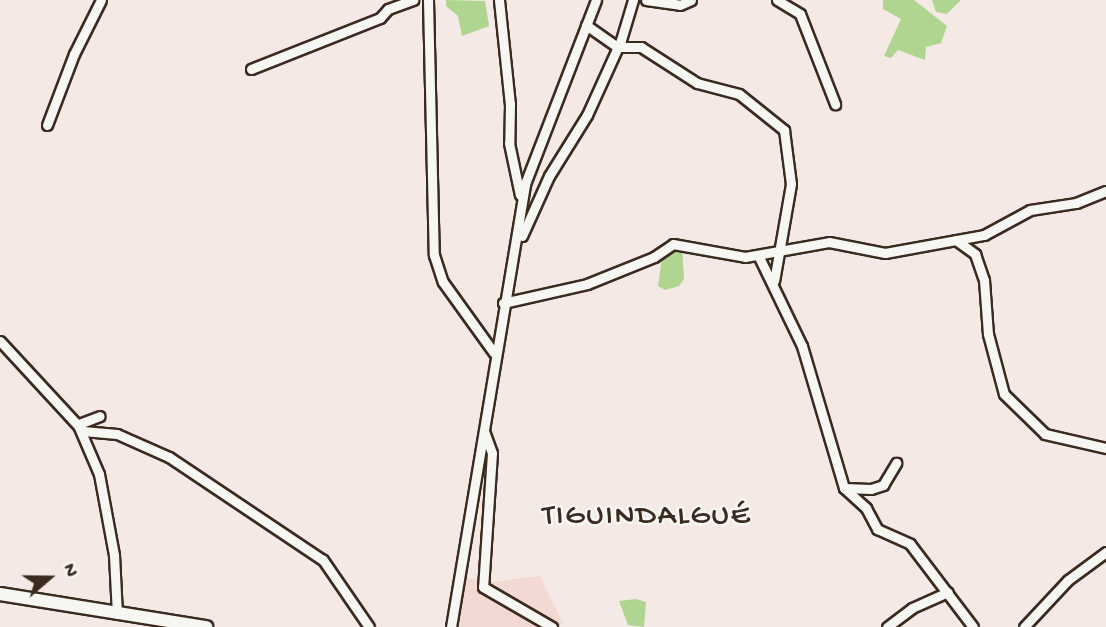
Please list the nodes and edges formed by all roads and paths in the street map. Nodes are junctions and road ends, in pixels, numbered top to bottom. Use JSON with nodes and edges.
{"nodes":[{"id":1,"x":101,"y":0,"type":"edge"},
{"id":2,"x":413,"y":0,"type":"edge"},
{"id":3,"x":428,"y":0,"type":"edge"},
{"id":4,"x":499,"y":0,"type":"edge"},
{"id":5,"x":596,"y":0,"type":"edge"},
{"id":6,"x":633,"y":0,"type":"edge"},
{"id":7,"x":646,"y":0,"type":"edge"},
{"id":8,"x":691,"y":0,"type":"edge"},
{"id":9,"x":777,"y":0,"type":"edge"},
{"id":10,"x":586,"y":25,"type":"junction"},
{"id":11,"x":618,"y":47,"type":"junction"},
{"id":12,"x":251,"y":69,"type":"dead end"},
{"id":13,"x":835,"y":104,"type":"dead end"},
{"id":14,"x":47,"y":125,"type":"dead end"},
{"id":15,"x":1106,"y":191,"type":"edge"},
{"id":16,"x":521,"y":201,"type":"junction"},
{"id":17,"x":956,"y":240,"type":"junction"},
{"id":18,"x":517,"y":247,"type":"junction"},
{"id":19,"x":778,"y":253,"type":"junction"},
{"id":20,"x":759,"y":257,"type":"junction"},
{"id":21,"x":774,"y":281,"type":"junction"},
{"id":22,"x":503,"y":303,"type":"junction"},
{"id":23,"x":0,"y":341,"type":"edge"},
{"id":24,"x":494,"y":353,"type":"junction"},
{"id":25,"x":100,"y":416,"type":"dead end"},
{"id":26,"x":78,"y":421,"type":"junction"},
{"id":27,"x":484,"y":431,"type":"junction"},
{"id":28,"x":1106,"y":448,"type":"edge"},
{"id":29,"x":896,"y":463,"type":"dead end"},
{"id":30,"x":844,"y":488,"type":"junction"},
{"id":31,"x":1106,"y":552,"type":"edge"},
{"id":32,"x":948,"y":592,"type":"junction"},
{"id":33,"x":0,"y":594,"type":"edge"},
{"id":34,"x":117,"y":614,"type":"junction"},
{"id":35,"x":151,"y":623,"type":"edge"},
{"id":36,"x":893,"y":625,"type":"edge"},
{"id":37,"x":206,"y":627,"type":"edge"},
{"id":38,"x":369,"y":627,"type":"edge"},
{"id":39,"x":451,"y":627,"type":"edge"},
{"id":40,"x":552,"y":627,"type":"edge"},
{"id":41,"x":973,"y":627,"type":"edge"},
{"id":42,"x":1024,"y":627,"type":"edge"}],
"edges":[{"from":1,"to":14,"type":"street"},
{"from":2,"to":12,"type":"street"},
{"from":3,"to":24,"type":"street"},
{"from":4,"to":16,"type":"street"},
{"from":5,"to":10,"type":"street"},
{"from":6,"to":11,"type":"street"},
{"from":7,"to":8,"type":"street"},
{"from":9,"to":13,"type":"street"},
{"from":10,"to":11,"type":"street"},
{"from":10,"to":16,"type":"street"},
{"from":11,"to":18,"type":"street"},
{"from":11,"to":19,"type":"street"},
{"from":15,"to":17,"type":"street"},
{"from":16,"to":18,"type":"street"},
{"from":17,"to":19,"type":"street"},
{"from":17,"to":28,"type":"street"},
{"from":18,"to":22,"type":"street"},
{"from":19,"to":20,"type":"street"},
{"from":19,"to":21,"type":"street"},
{"from":20,"to":21,"type":"street"},
{"from":20,"to":22,"type":"street"},
{"from":21,"to":30,"type":"street"},
{"from":22,"to":24,"type":"street"},
{"from":23,"to":26,"type":"street"},
{"from":24,"to":27,"type":"street"},
{"from":25,"to":26,"type":"street"},
{"from":26,"to":34,"type":"street"},
{"from":26,"to":38,"type":"street"},
{"from":27,"to":39,"type":"street"},
{"from":27,"to":40,"type":"street"},
{"from":29,"to":30,"type":"street"},
{"from":30,"to":32,"type":"street"},
{"from":31,"to":42,"type":"street"},
{"from":32,"to":36,"type":"street"},
{"from":32,"to":41,"type":"street"},
{"from":33,"to":34,"type":"street"},
{"from":34,"to":35,"type":"street"},
{"from":35,"to":37,"type":"street"}]}
